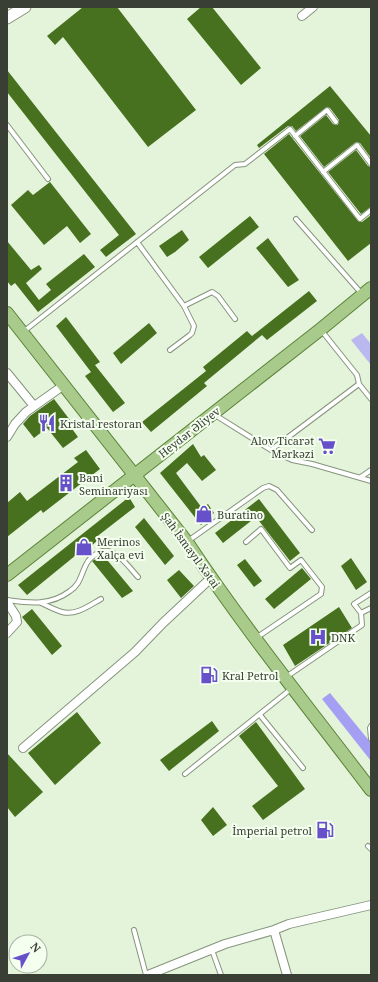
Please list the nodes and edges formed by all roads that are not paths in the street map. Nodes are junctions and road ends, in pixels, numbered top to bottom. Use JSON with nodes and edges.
{"nodes":[{"id":1,"x":25,"y":7,"type":"edge"},
{"id":2,"x":313,"y":7,"type":"edge"},
{"id":3,"x":302,"y":16,"type":"dead end"},
{"id":4,"x":7,"y":18,"type":"edge"},
{"id":5,"x":336,"y":122,"type":"dead end"},
{"id":6,"x":7,"y":125,"type":"edge"},
{"id":7,"x":295,"y":136,"type":"junction"},
{"id":8,"x":371,"y":164,"type":"edge"},
{"id":9,"x":323,"y":172,"type":"junction"},
{"id":10,"x":48,"y":179,"type":"dead end"},
{"id":11,"x":371,"y":210,"type":"edge"},
{"id":12,"x":296,"y":219,"type":"dead end"},
{"id":13,"x":137,"y":242,"type":"junction"},
{"id":14,"x":367,"y":291,"type":"edge"},
{"id":15,"x":184,"y":306,"type":"junction"},
{"id":16,"x":7,"y":313,"type":"edge"},
{"id":17,"x":235,"y":319,"type":"dead end"},
{"id":18,"x":321,"y":329,"type":"junction"},
{"id":19,"x":22,"y":332,"type":"junction"},
{"id":20,"x":170,"y":350,"type":"dead end"},
{"id":21,"x":7,"y":374,"type":"edge"},
{"id":22,"x":359,"y":384,"type":"junction"},
{"id":23,"x":64,"y":385,"type":"junction"},
{"id":24,"x":371,"y":399,"type":"edge"},
{"id":25,"x":34,"y":406,"type":"junction"},
{"id":26,"x":213,"y":414,"type":"junction"},
{"id":27,"x":7,"y":436,"type":"edge"},
{"id":28,"x":271,"y":450,"type":"junction"},
{"id":29,"x":371,"y":470,"type":"edge"},
{"id":30,"x":134,"y":475,"type":"junction"},
{"id":31,"x":361,"y":478,"type":"junction"},
{"id":32,"x":371,"y":481,"type":"edge"},
{"id":33,"x":312,"y":530,"type":"dead end"},
{"id":34,"x":188,"y":542,"type":"junction"},
{"id":35,"x":246,"y":542,"type":"dead end"},
{"id":36,"x":7,"y":575,"type":"edge"},
{"id":37,"x":138,"y":576,"type":"dead end"},
{"id":38,"x":211,"y":578,"type":"junction"},
{"id":39,"x":371,"y":592,"type":"edge"},
{"id":40,"x":101,"y":599,"type":"dead end"},
{"id":41,"x":7,"y":601,"type":"edge"},
{"id":42,"x":41,"y":603,"type":"junction"},
{"id":43,"x":371,"y":608,"type":"edge"},
{"id":44,"x":361,"y":613,"type":"junction"},
{"id":45,"x":7,"y":633,"type":"edge"},
{"id":46,"x":256,"y":638,"type":"junction"},
{"id":47,"x":285,"y":678,"type":"junction"},
{"id":48,"x":293,"y":688,"type":"junction"},
{"id":49,"x":260,"y":715,"type":"junction"},
{"id":50,"x":371,"y":726,"type":"edge"},
{"id":51,"x":371,"y":739,"type":"edge"},
{"id":52,"x":24,"y":748,"type":"dead end"},
{"id":53,"x":303,"y":768,"type":"dead end"},
{"id":54,"x":185,"y":774,"type":"dead end"},
{"id":55,"x":371,"y":790,"type":"edge"},
{"id":56,"x":371,"y":905,"type":"edge"},
{"id":57,"x":134,"y":930,"type":"dead end"},
{"id":58,"x":274,"y":930,"type":"junction"},
{"id":59,"x":212,"y":950,"type":"junction"},
{"id":60,"x":147,"y":975,"type":"edge"},
{"id":61,"x":221,"y":975,"type":"edge"},
{"id":62,"x":287,"y":975,"type":"edge"}],
"edges":[{"from":1,"to":4,"type":"main road"},
{"from":2,"to":3,"type":"street"},
{"from":5,"to":7,"type":"lane"},
{"from":6,"to":10,"type":"lane"},
{"from":7,"to":9,"type":"lane"},
{"from":7,"to":13,"type":"lane"},
{"from":8,"to":9,"type":"lane"},
{"from":9,"to":11,"type":"lane"},
{"from":12,"to":14,"type":"lane"},
{"from":13,"to":15,"type":"lane"},
{"from":13,"to":19,"type":"lane"},
{"from":14,"to":18,"type":"main road","name":"Heydər Əliyev"},
{"from":15,"to":17,"type":"lane"},
{"from":15,"to":20,"type":"lane"},
{"from":16,"to":19,"type":"main road","name":"Şah İsmayıl Xətai"},
{"from":18,"to":22,"type":"lane"},
{"from":18,"to":26,"type":"main road","name":"Heydər Əliyev"},
{"from":19,"to":23,"type":"main road","name":"Şah İsmayıl Xətai"},
{"from":21,"to":25,"type":"street"},
{"from":22,"to":24,"type":"lane"},
{"from":22,"to":28,"type":"lane"},
{"from":23,"to":25,"type":"street"},
{"from":23,"to":30,"type":"main road","name":"Şah İsmayıl Xətai"},
{"from":25,"to":27,"type":"street"},
{"from":26,"to":28,"type":"lane"},
{"from":26,"to":30,"type":"main road","name":"Heydər Əliyev"},
{"from":28,"to":31,"type":"lane"},
{"from":29,"to":31,"type":"lane"},
{"from":30,"to":34,"type":"main road","name":"Şah İsmayıl Xətai"},
{"from":30,"to":36,"type":"main road","name":"Heydər Əliyev"},
{"from":31,"to":32,"type":"lane"},
{"from":33,"to":34,"type":"lane"},
{"from":34,"to":38,"type":"main road","name":"Şah İsmayıl Xətai"},
{"from":35,"to":46,"type":"lane"},
{"from":37,"to":42,"type":"lane"},
{"from":38,"to":46,"type":"main road","name":"Şah İsmayıl Xətai"},
{"from":38,"to":52,"type":"street"},
{"from":39,"to":44,"type":"lane"},
{"from":40,"to":42,"type":"lane"},
{"from":41,"to":42,"type":"lane"},
{"from":41,"to":45,"type":"street"},
{"from":43,"to":44,"type":"lane"},
{"from":44,"to":47,"type":"lane"},
{"from":46,"to":47,"type":"main road","name":"Şah İsmayıl Xətai"},
{"from":47,"to":48,"type":"main road","name":"Şah İsmayıl Xətai"},
{"from":48,"to":49,"type":"lane"},
{"from":48,"to":55,"type":"main road","name":"Şah İsmayıl Xətai"},
{"from":49,"to":53,"type":"lane"},
{"from":49,"to":54,"type":"lane"},
{"from":50,"to":51,"type":"lane"},
{"from":56,"to":58,"type":"street"},
{"from":57,"to":60,"type":"lane"},
{"from":58,"to":59,"type":"street"},
{"from":58,"to":62,"type":"street"},
{"from":59,"to":60,"type":"street"},
{"from":59,"to":61,"type":"lane"}]}
